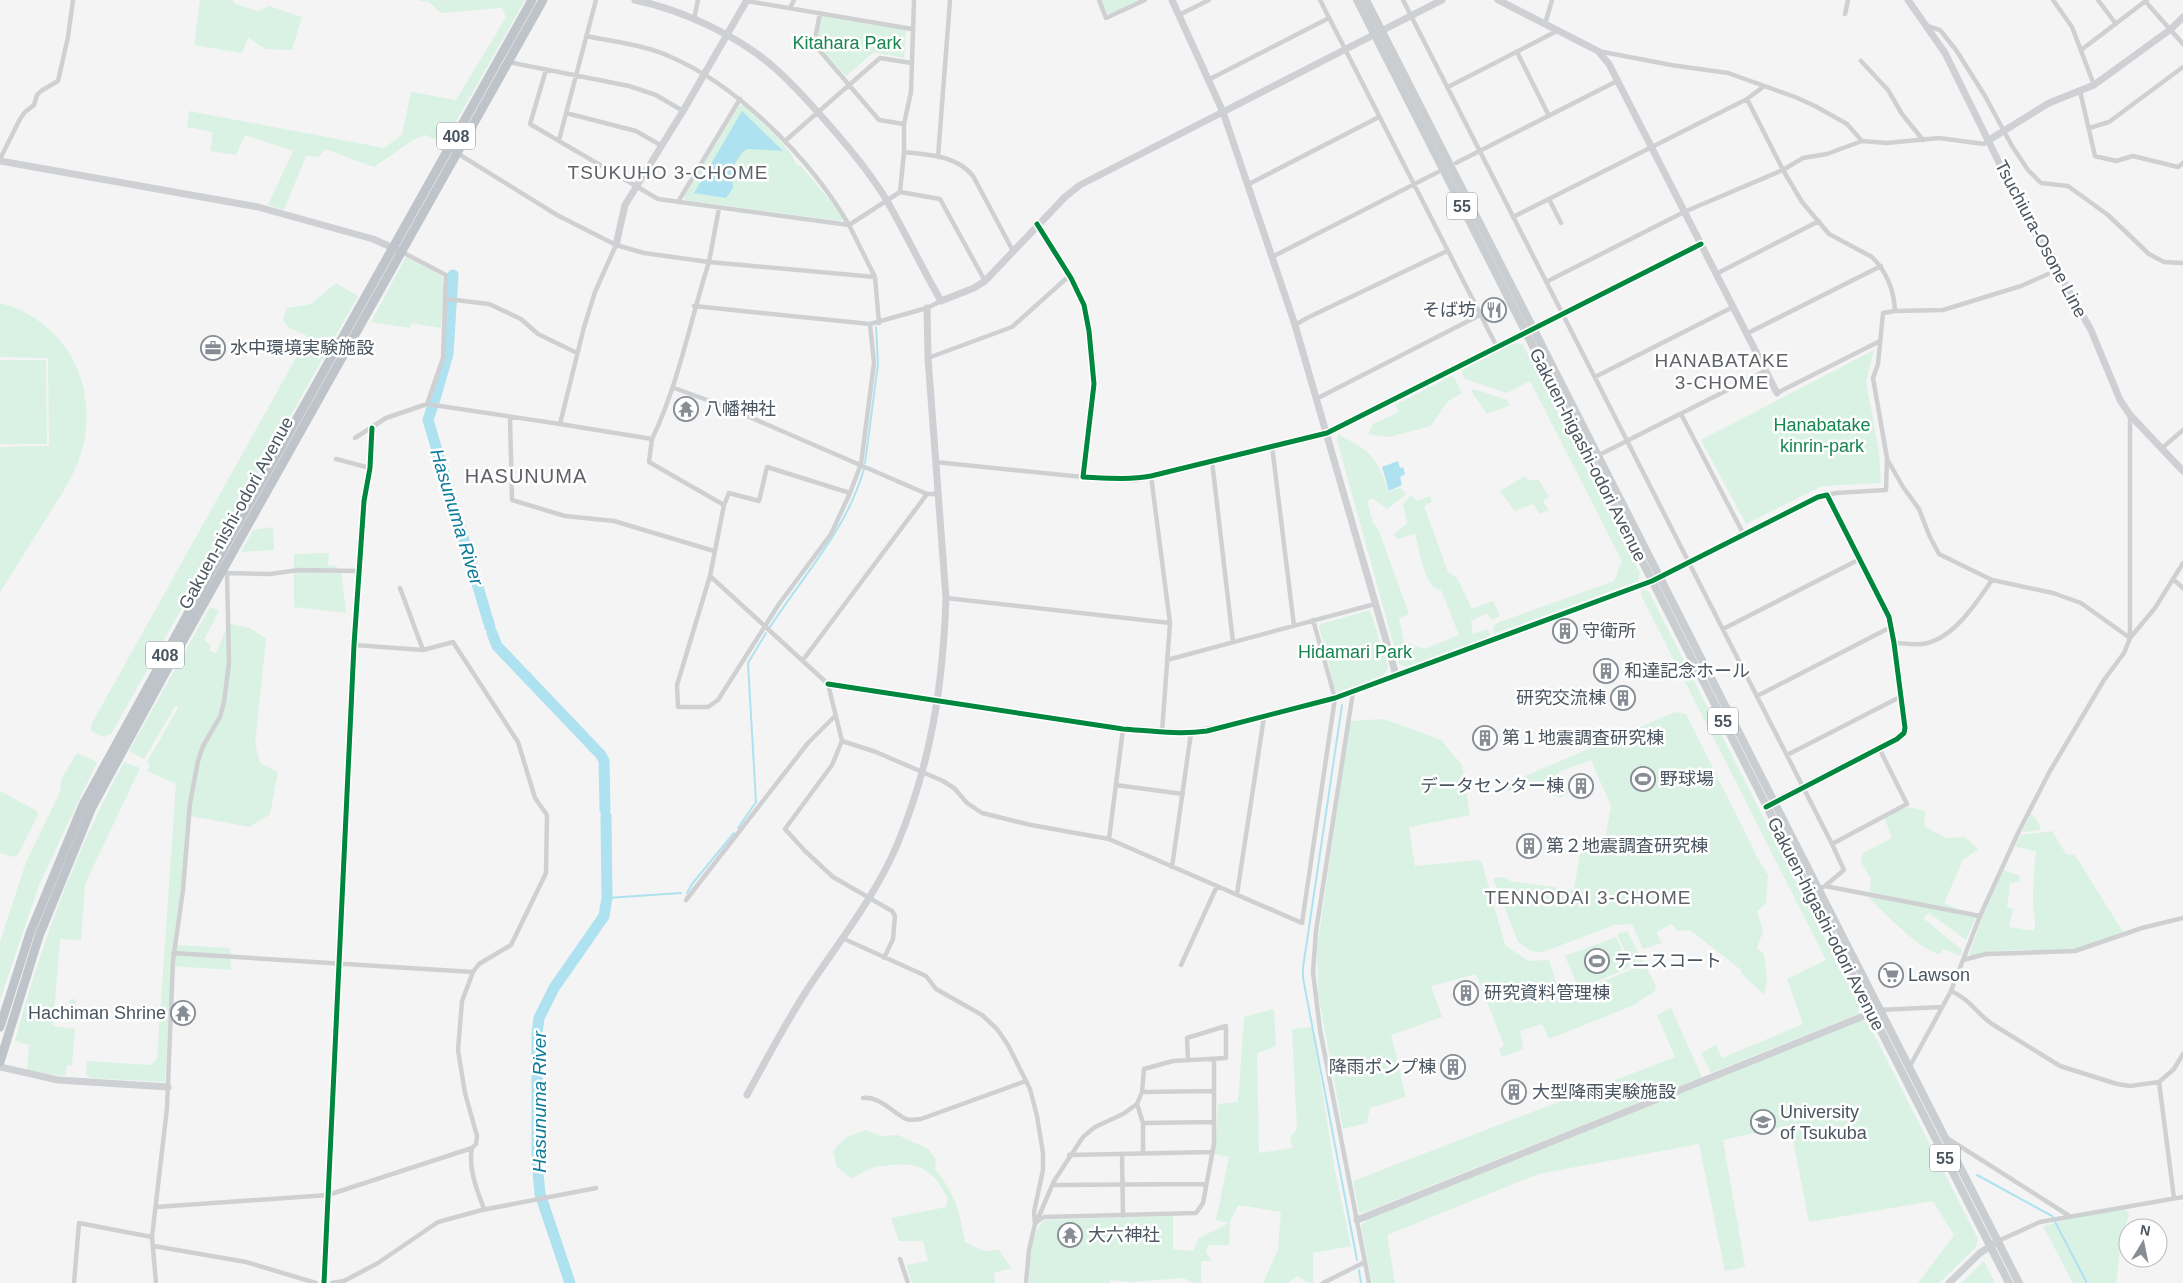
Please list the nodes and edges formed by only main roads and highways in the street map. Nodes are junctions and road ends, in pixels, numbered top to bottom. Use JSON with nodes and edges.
{"nodes":[{"id":1,"x":532,"y":0,"type":"edge"},
{"id":2,"x":543,"y":0,"type":"edge"},
{"id":3,"x":1357,"y":0,"type":"edge"},
{"id":4,"x":1366,"y":0,"type":"edge"},
{"id":5,"x":1379,"y":34,"type":"junction"},
{"id":6,"x":397,"y":250,"type":"junction"},
{"id":7,"x":1656,"y":579,"type":"junction"},
{"id":8,"x":0,"y":1027,"type":"edge"},
{"id":9,"x":0,"y":1062,"type":"edge"},
{"id":10,"x":2009,"y":1283,"type":"edge"},
{"id":11,"x":2019,"y":1283,"type":"edge"}],
"edges":[{"from":1,"to":6,"type":"highway","name":"Gakuen-nishi-odori Avenue","number":"408"},
{"from":2,"to":6,"type":"highway","name":"Gakuen-nishi-odori Avenue","number":"408"},
{"from":3,"to":5,"type":"main road","name":"Gakuen-higashi-odori Avenue","number":"55"},
{"from":4,"to":5,"type":"main road","name":"Gakuen-higashi-odori Avenue","number":"55"},
{"from":5,"to":7,"type":"main road","name":"Gakuen-higashi-odori Avenue","number":"55"},
{"from":5,"to":7,"type":"main road","name":"Gakuen-higashi-odori Avenue","number":"55"},
{"from":6,"to":8,"type":"highway","name":"Gakuen-nishi-odori Avenue","number":"408"},
{"from":6,"to":9,"type":"highway","name":"Gakuen-nishi-odori Avenue","number":"408"},
{"from":7,"to":10,"type":"main road","name":"Gakuen-higashi-odori Avenue","number":"55"},
{"from":7,"to":11,"type":"main road","name":"Gakuen-higashi-odori Avenue","number":"55"}]}
